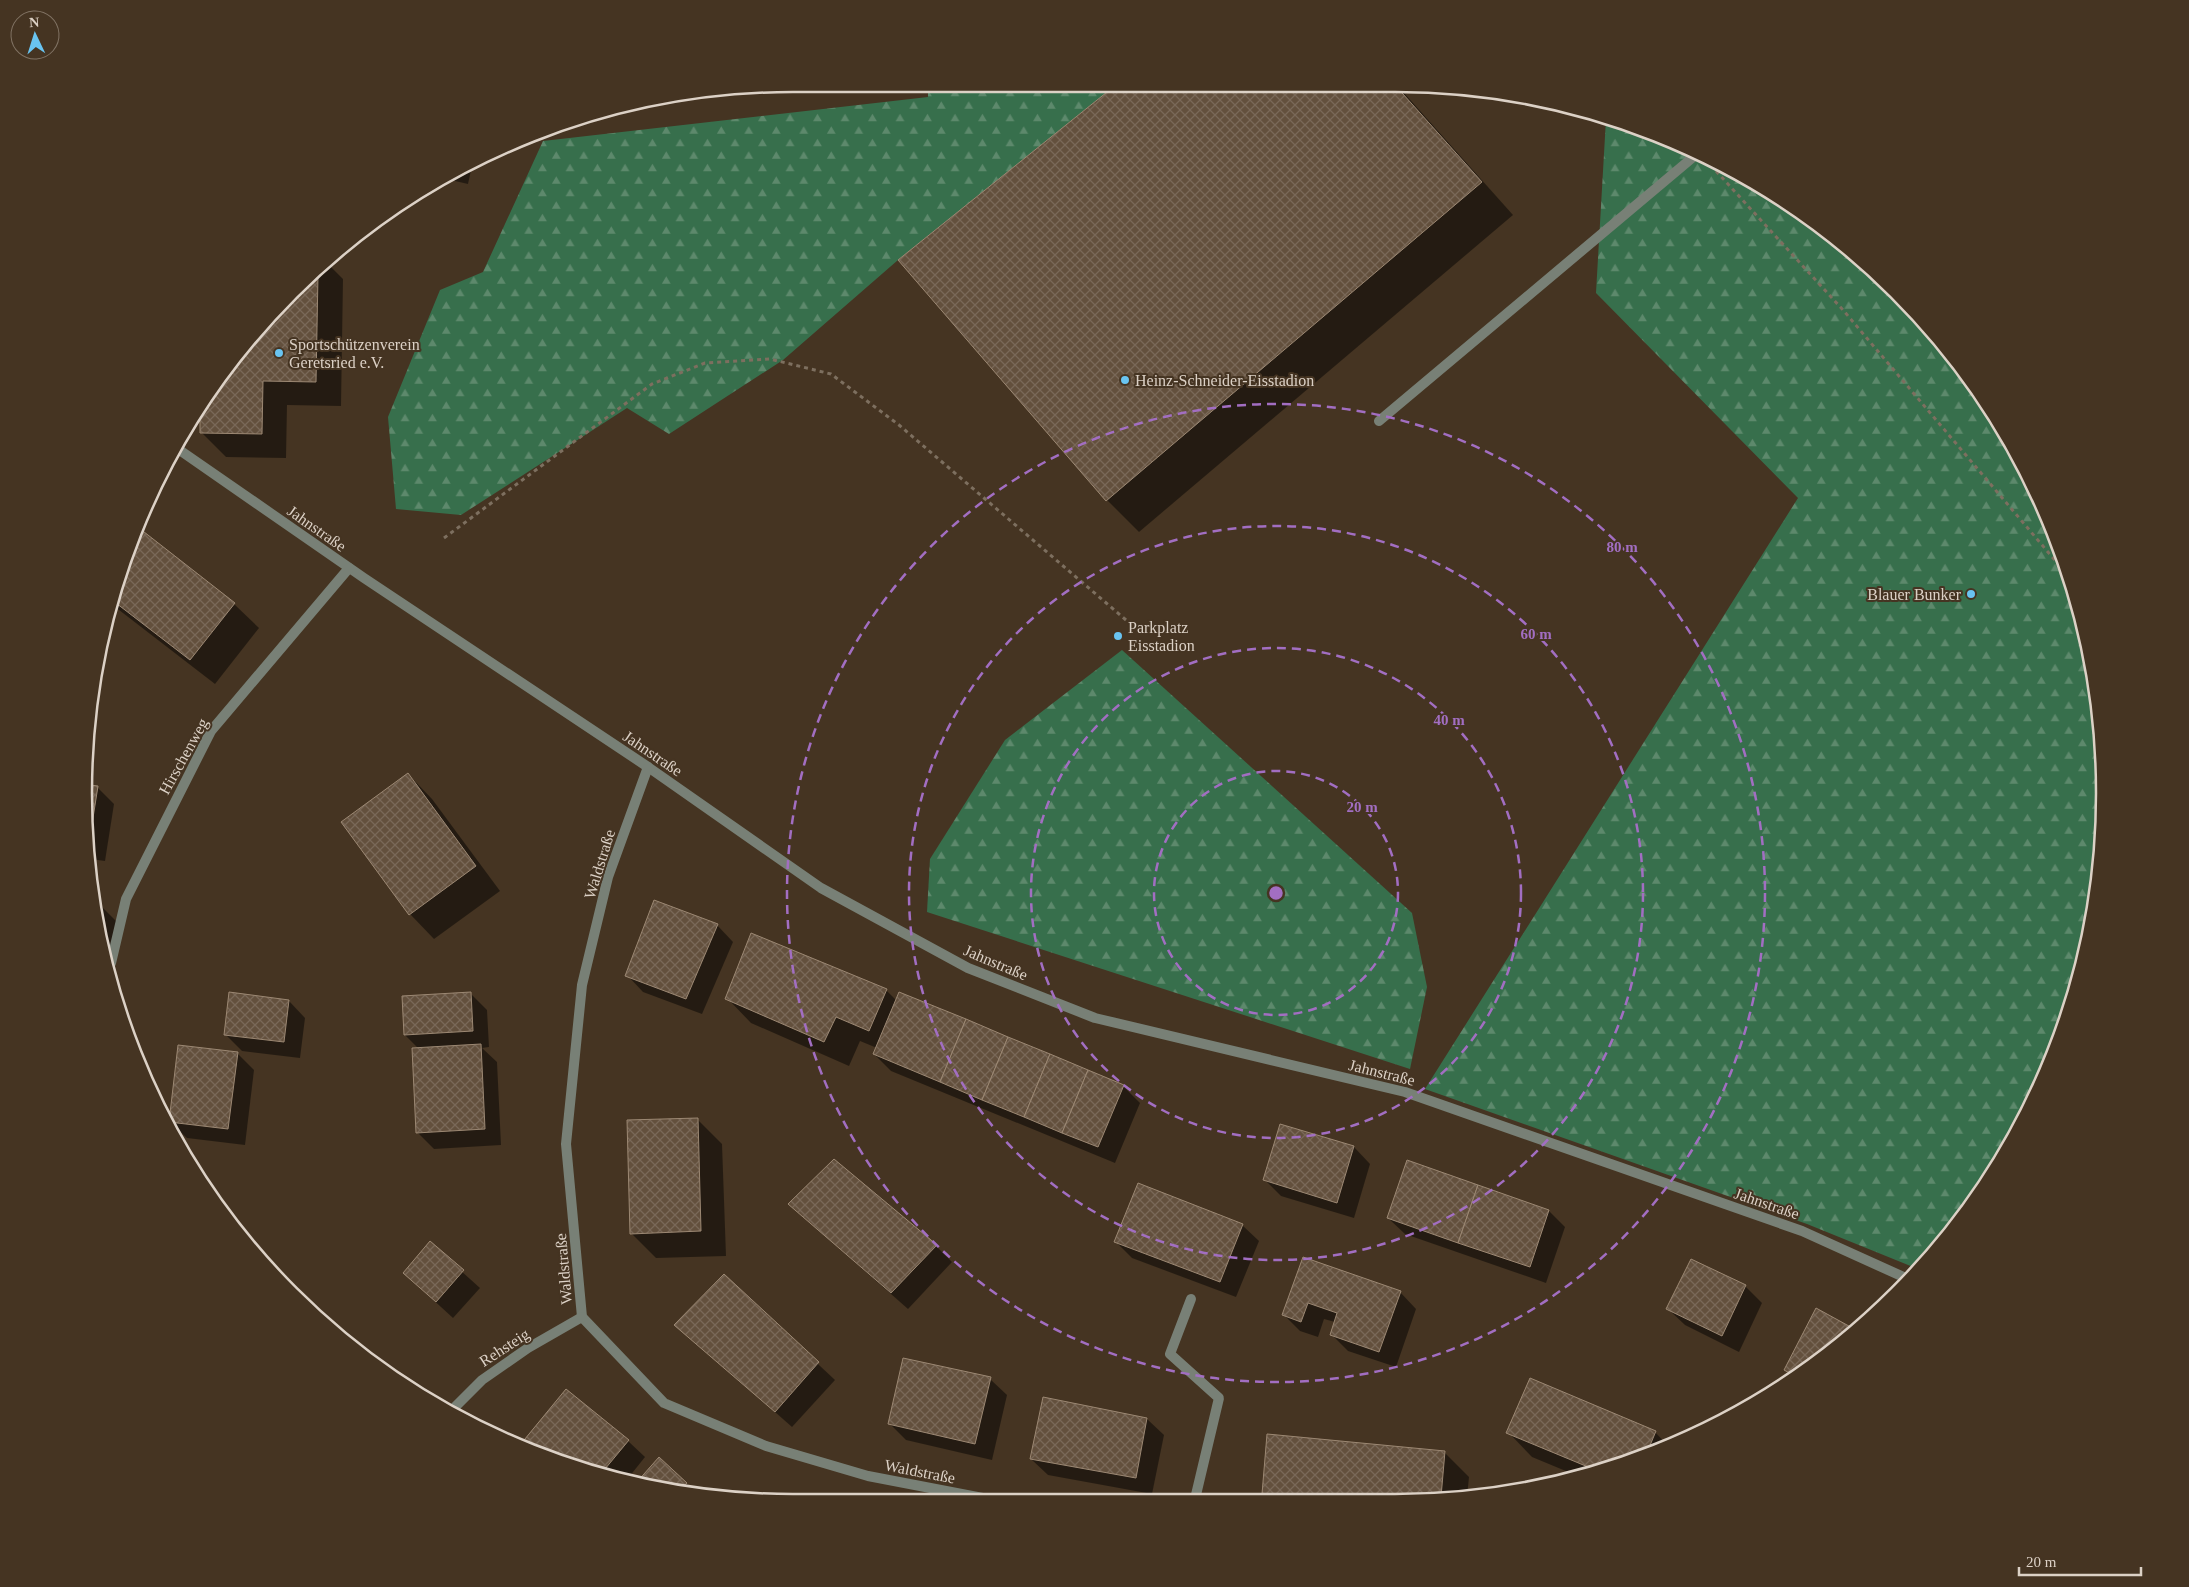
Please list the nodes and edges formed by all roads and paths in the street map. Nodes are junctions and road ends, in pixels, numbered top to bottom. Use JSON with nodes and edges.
{"nodes":[{"id":1,"x":1692,"y":158,"type":"edge"},
{"id":2,"x":1714,"y":169,"type":"edge"},
{"id":3,"x":1379,"y":421,"type":"dead end"},
{"id":4,"x":182,"y":451,"type":"edge"},
{"id":5,"x":444,"y":538,"type":"dead end"},
{"id":6,"x":2057,"y":563,"type":"edge"},
{"id":7,"x":349,"y":568,"type":"junction"},
{"id":8,"x":1126,"y":620,"type":"dead end"},
{"id":9,"x":648,"y":767,"type":"junction"},
{"id":10,"x":112,"y":956,"type":"edge"},
{"id":11,"x":1903,"y":1277,"type":"edge"},
{"id":12,"x":1191,"y":1299,"type":"dead end"},
{"id":13,"x":582,"y":1317,"type":"junction"},
{"id":14,"x":455,"y":1407,"type":"edge"},
{"id":15,"x":962,"y":1494,"type":"edge"},
{"id":16,"x":1196,"y":1494,"type":"edge"}],
"edges":[{"from":1,"to":3,"type":"street"},
{"from":2,"to":6,"type":"path"},
{"from":4,"to":7,"type":"street","name":"Jahnstraße"},
{"from":5,"to":8,"type":"path"},
{"from":7,"to":9,"type":"street","name":"Jahnstraße"},
{"from":7,"to":10,"type":"street","name":"Hirschenweg"},
{"from":9,"to":11,"type":"street","name":"Jahnstraße"},
{"from":9,"to":13,"type":"street","name":"Waldstraße"},
{"from":12,"to":16,"type":"street"},
{"from":13,"to":14,"type":"street","name":"Rehsteig"},
{"from":13,"to":15,"type":"street","name":"Waldstraße"}]}
